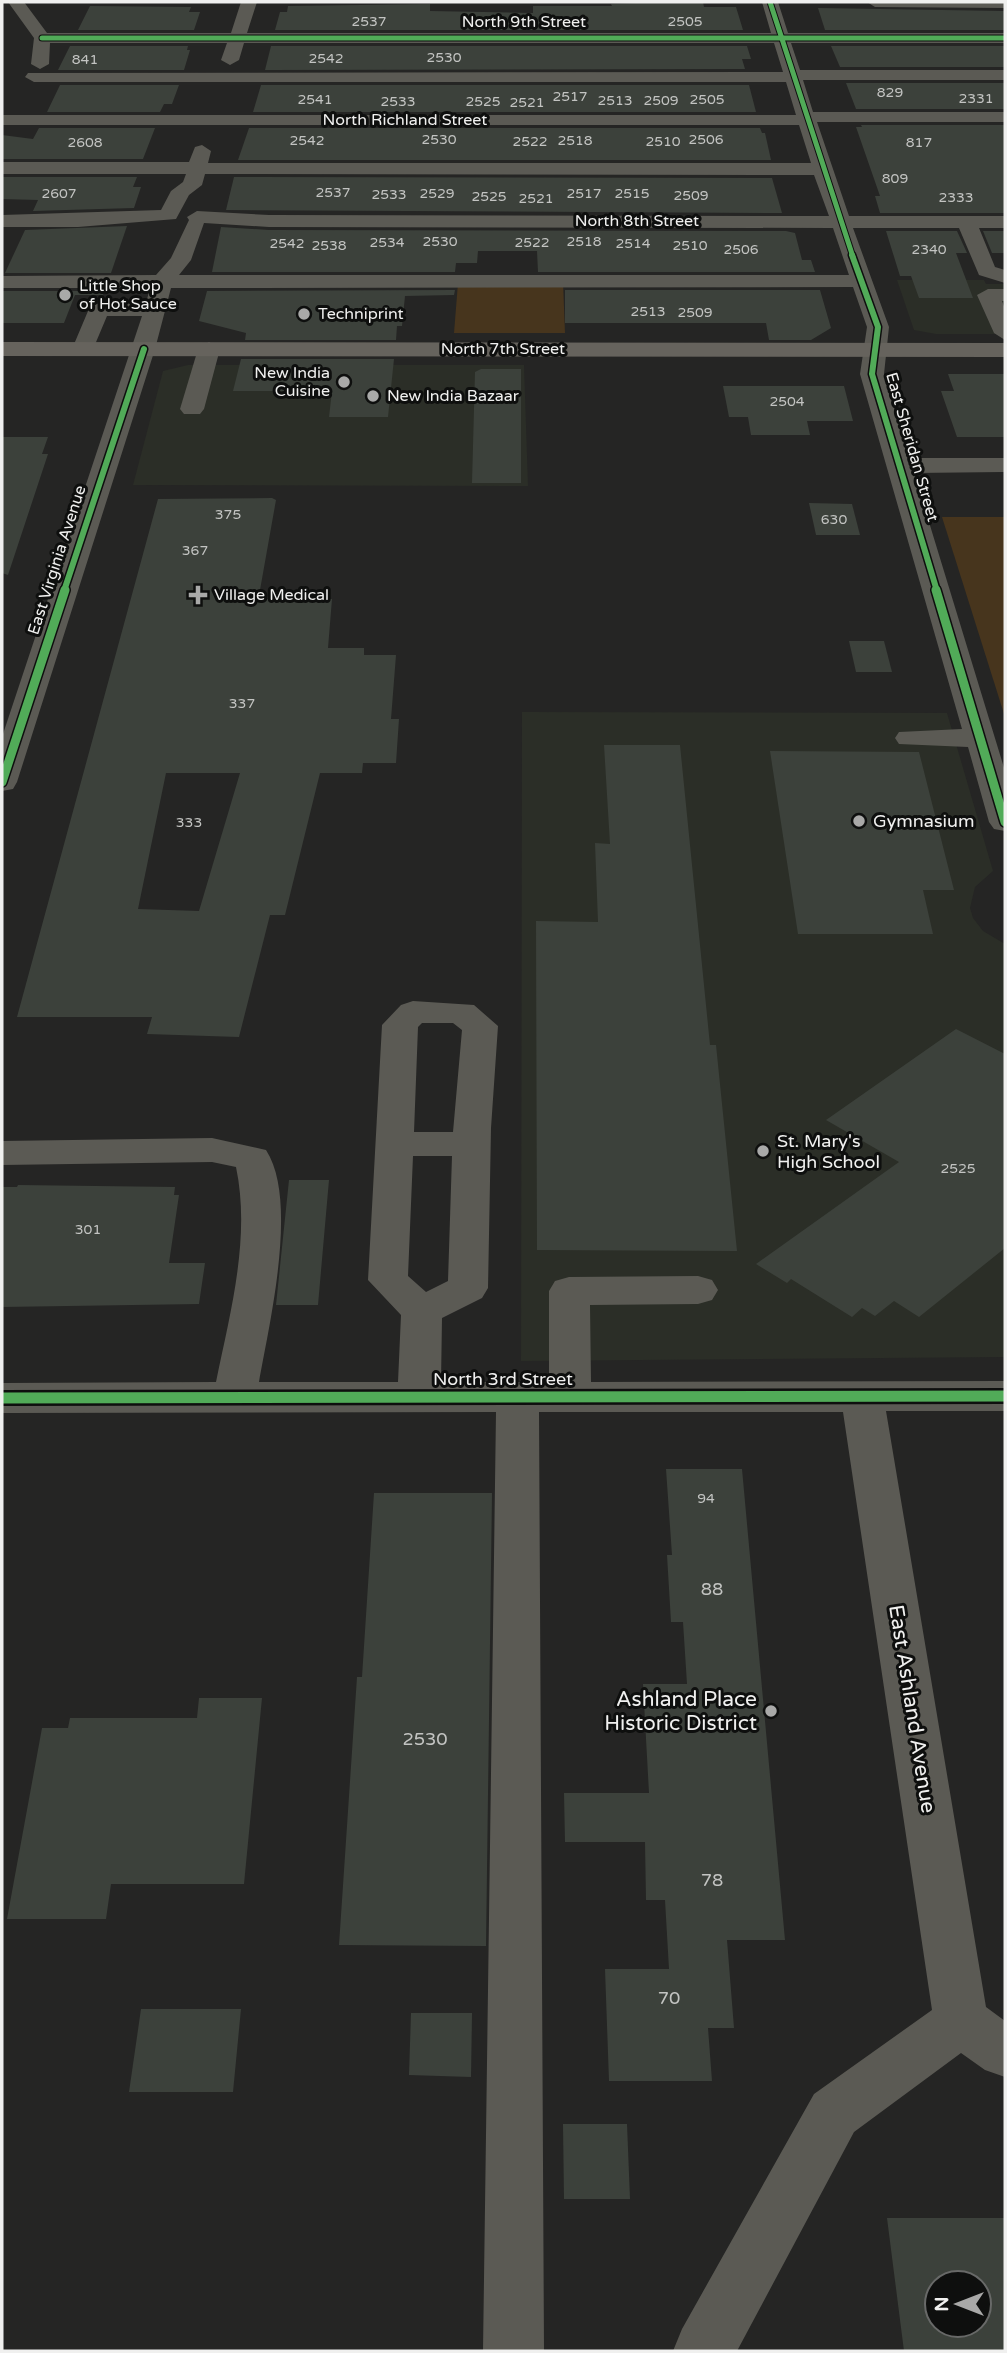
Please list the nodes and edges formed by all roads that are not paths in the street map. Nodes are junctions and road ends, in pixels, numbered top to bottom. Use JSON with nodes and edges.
{"nodes":[{"id":1,"x":16,"y":2,"type":"edge"},
{"id":2,"x":249,"y":2,"type":"edge"},
{"id":3,"x":770,"y":2,"type":"edge"},
{"id":4,"x":875,"y":2,"type":"edge"},
{"id":5,"x":1005,"y":3,"type":"edge"},
{"id":6,"x":237,"y":37,"type":"junction"},
{"id":7,"x":42,"y":38,"type":"junction"},
{"id":8,"x":782,"y":38,"type":"junction"},
{"id":9,"x":1005,"y":38,"type":"edge"},
{"id":10,"x":1005,"y":75,"type":"edge"},
{"id":11,"x":225,"y":76,"type":"junction"},
{"id":12,"x":793,"y":76,"type":"junction"},
{"id":13,"x":1005,"y":117,"type":"edge"},
{"id":14,"x":808,"y":119,"type":"junction"},
{"id":15,"x":2,"y":120,"type":"edge"},
{"id":16,"x":212,"y":120,"type":"junction"},
{"id":17,"x":2,"y":168,"type":"edge"},
{"id":18,"x":822,"y":169,"type":"junction"},
{"id":19,"x":195,"y":177,"type":"junction"},
{"id":20,"x":2,"y":221,"type":"edge"},
{"id":21,"x":197,"y":221,"type":"junction"},
{"id":22,"x":841,"y":222,"type":"junction"},
{"id":23,"x":967,"y":222,"type":"junction"},
{"id":24,"x":1005,"y":222,"type":"edge"},
{"id":25,"x":163,"y":228,"type":"junction"},
{"id":26,"x":1005,"y":277,"type":"edge"},
{"id":27,"x":163,"y":280,"type":"junction"},
{"id":28,"x":860,"y":281,"type":"junction"},
{"id":29,"x":2,"y":282,"type":"edge"},
{"id":30,"x":1005,"y":295,"type":"edge"},
{"id":31,"x":155,"y":310,"type":"junction"},
{"id":32,"x":1005,"y":333,"type":"edge"},
{"id":33,"x":2,"y":349,"type":"edge"},
{"id":34,"x":83,"y":349,"type":"junction"},
{"id":35,"x":144,"y":349,"type":"junction"},
{"id":36,"x":209,"y":349,"type":"junction"},
{"id":37,"x":878,"y":350,"type":"junction"},
{"id":38,"x":1005,"y":350,"type":"edge"},
{"id":39,"x":192,"y":410,"type":"dead end"},
{"id":40,"x":1004,"y":465,"type":"edge"},
{"id":41,"x":900,"y":466,"type":"junction"},
{"id":42,"x":910,"y":738,"type":"dead end"},
{"id":43,"x":981,"y":738,"type":"junction"},
{"id":44,"x":4,"y":767,"type":"edge"},
{"id":45,"x":1005,"y":822,"type":"edge"},
{"id":46,"x":394,"y":1144,"type":"junction"},
{"id":47,"x":472,"y":1144,"type":"junction"},
{"id":48,"x":2,"y":1153,"type":"edge"},
{"id":49,"x":698,"y":1290,"type":"dead end"},
{"id":50,"x":422,"y":1311,"type":"junction"},
{"id":51,"x":862,"y":1396,"type":"junction"},
{"id":52,"x":1005,"y":1396,"type":"edge"},
{"id":53,"x":235,"y":1397,"type":"junction"},
{"id":54,"x":419,"y":1397,"type":"junction"},
{"id":55,"x":519,"y":1397,"type":"junction"},
{"id":56,"x":570,"y":1397,"type":"junction"},
{"id":57,"x":2,"y":1398,"type":"edge"},
{"id":58,"x":983,"y":2036,"type":"edge"},
{"id":59,"x":514,"y":2351,"type":"edge"},
{"id":60,"x":704,"y":2351,"type":"edge"}],
"edges":[{"from":1,"to":7,"type":"street"},
{"from":2,"to":6,"type":"street"},
{"from":3,"to":8,"type":"street","name":"East Sheridan Street"},
{"from":4,"to":5,"type":"street"},
{"from":6,"to":7,"type":"street","name":"North 9th Street"},
{"from":6,"to":8,"type":"street","name":"North 9th Street"},
{"from":6,"to":11,"type":"street"},
{"from":7,"to":11,"type":"street"},
{"from":8,"to":9,"type":"street","name":"North 9th Street"},
{"from":8,"to":12,"type":"street","name":"East Sheridan Street"},
{"from":10,"to":12,"type":"street"},
{"from":11,"to":12,"type":"street"},
{"from":11,"to":16,"type":"street"},
{"from":12,"to":14,"type":"street","name":"East Sheridan Street"},
{"from":13,"to":14,"type":"street","name":"North Richland Street"},
{"from":14,"to":16,"type":"street","name":"North Richland Street"},
{"from":14,"to":18,"type":"street","name":"East Sheridan Street"},
{"from":15,"to":16,"type":"street","name":"North Richland Street"},
{"from":16,"to":19,"type":"street"},
{"from":17,"to":19,"type":"street"},
{"from":18,"to":19,"type":"street"},
{"from":18,"to":22,"type":"street","name":"East Sheridan Street"},
{"from":19,"to":21,"type":"street"},
{"from":19,"to":25,"type":"street"},
{"from":20,"to":25,"type":"street"},
{"from":21,"to":22,"type":"street","name":"North 8th Street"},
{"from":21,"to":25,"type":"street","name":"North 8th Street"},
{"from":21,"to":27,"type":"street","name":"East Virginia Avenue"},
{"from":22,"to":23,"type":"street","name":"North 8th Street"},
{"from":22,"to":28,"type":"street","name":"East Sheridan Street"},
{"from":23,"to":24,"type":"street","name":"North 8th Street"},
{"from":23,"to":26,"type":"street"},
{"from":25,"to":27,"type":"street","name":"East Virginia Avenue"},
{"from":27,"to":28,"type":"street"},
{"from":27,"to":29,"type":"street"},
{"from":27,"to":31,"type":"street","name":"East Virginia Avenue"},
{"from":28,"to":37,"type":"street","name":"East Sheridan Street"},
{"from":30,"to":32,"type":"street"},
{"from":31,"to":34,"type":"street"},
{"from":31,"to":35,"type":"street","name":"East Virginia Avenue"},
{"from":33,"to":34,"type":"main road","name":"North 7th Street"},
{"from":34,"to":35,"type":"main road","name":"North 7th Street"},
{"from":35,"to":36,"type":"main road","name":"North 7th Street"},
{"from":35,"to":44,"type":"street","name":"East Virginia Avenue"},
{"from":36,"to":37,"type":"main road","name":"North 7th Street"},
{"from":36,"to":39,"type":"street"},
{"from":37,"to":38,"type":"main road","name":"North 7th Street"},
{"from":37,"to":41,"type":"street","name":"East Sheridan Street"},
{"from":40,"to":41,"type":"street"},
{"from":41,"to":43,"type":"street","name":"East Sheridan Street"},
{"from":42,"to":43,"type":"street"},
{"from":43,"to":45,"type":"street","name":"East Sheridan Street"},
{"from":46,"to":47,"type":"street"},
{"from":46,"to":47,"type":"street"},
{"from":46,"to":50,"type":"street"},
{"from":47,"to":50,"type":"street"},
{"from":48,"to":53,"type":"street"},
{"from":49,"to":56,"type":"street"},
{"from":50,"to":54,"type":"street"},
{"from":51,"to":52,"type":"street","name":"North 3rd Street"},
{"from":51,"to":56,"type":"street","name":"North 3rd Street"},
{"from":51,"to":58,"type":"street","name":"East Ashland Avenue"},
{"from":53,"to":54,"type":"street","name":"North 3rd Street"},
{"from":53,"to":57,"type":"street","name":"North 3rd Street"},
{"from":54,"to":55,"type":"street","name":"North 3rd Street"},
{"from":55,"to":56,"type":"street","name":"North 3rd Street"},
{"from":55,"to":59,"type":"street"},
{"from":58,"to":60,"type":"street","name":"East Ashland Avenue"}]}
